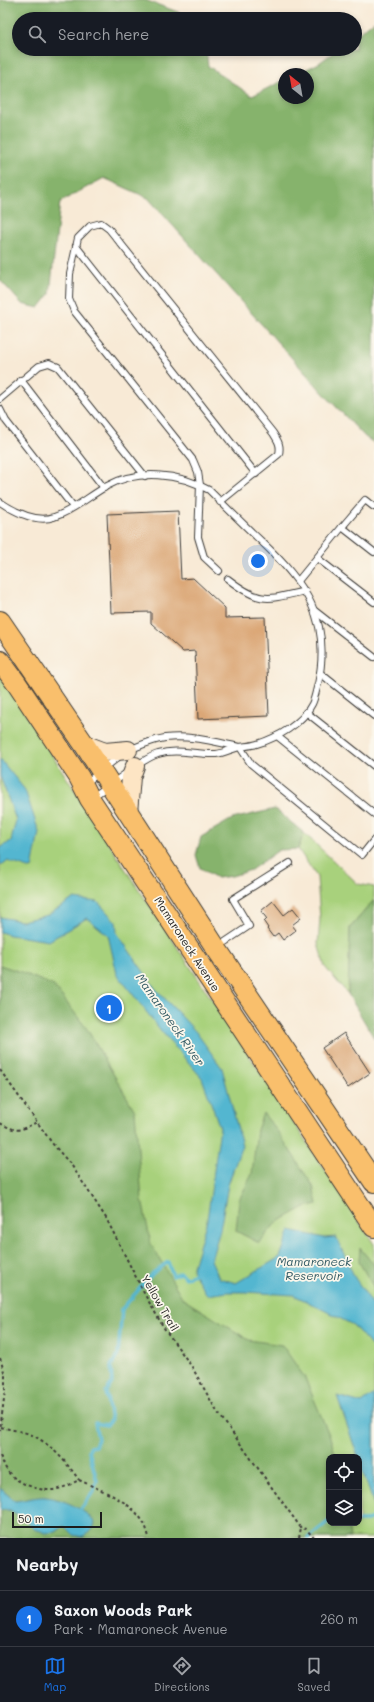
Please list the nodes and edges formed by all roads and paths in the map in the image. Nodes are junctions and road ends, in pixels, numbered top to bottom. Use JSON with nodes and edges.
{"nodes":[{"id":1,"x":76,"y":246,"type":"junction"},
{"id":2,"x":22,"y":380,"type":"junction"},
{"id":3,"x":0,"y":399,"type":"edge"},
{"id":4,"x":0,"y":409,"type":"edge"},
{"id":5,"x":256,"y":474,"type":"junction"},
{"id":6,"x":145,"y":476,"type":"junction"},
{"id":7,"x":200,"y":485,"type":"junction"},
{"id":8,"x":104,"y":488,"type":"junction"},
{"id":9,"x":0,"y":502,"type":"edge"},
{"id":10,"x":220,"y":502,"type":"junction"},
{"id":11,"x":73,"y":507,"type":"junction"},
{"id":12,"x":374,"y":507,"type":"edge"},
{"id":13,"x":342,"y":527,"type":"junction"},
{"id":14,"x":374,"y":552,"type":"edge"},
{"id":15,"x":317,"y":558,"type":"junction"},
{"id":16,"x":219,"y":571,"type":"dead end"},
{"id":17,"x":228,"y":578,"type":"dead end"},
{"id":18,"x":298,"y":581,"type":"junction"},
{"id":19,"x":305,"y":591,"type":"junction"},
{"id":20,"x":374,"y":602,"type":"edge"},
{"id":21,"x":314,"y":610,"type":"junction"},
{"id":22,"x":0,"y":620,"type":"edge"},
{"id":23,"x":374,"y":657,"type":"edge"},
{"id":24,"x":0,"y":661,"type":"edge"},
{"id":25,"x":320,"y":673,"type":"junction"},
{"id":26,"x":306,"y":712,"type":"junction"},
{"id":27,"x":374,"y":716,"type":"edge"},
{"id":28,"x":277,"y":736,"type":"junction"},
{"id":29,"x":84,"y":744,"type":"junction"},
{"id":30,"x":240,"y":747,"type":"junction"},
{"id":31,"x":132,"y":758,"type":"junction"},
{"id":32,"x":374,"y":766,"type":"edge"},
{"id":33,"x":106,"y":778,"type":"junction"},
{"id":34,"x":87,"y":791,"type":"junction"},
{"id":35,"x":128,"y":813,"type":"junction"},
{"id":36,"x":374,"y":814,"type":"edge"},
{"id":37,"x":374,"y":840,"type":"edge"},
{"id":38,"x":290,"y":863,"type":"dead end"},
{"id":39,"x":216,"y":948,"type":"junction"},
{"id":40,"x":0,"y":1070,"type":"edge"},
{"id":41,"x":37,"y":1122,"type":"junction"},
{"id":42,"x":0,"y":1123,"type":"edge"},
{"id":43,"x":374,"y":1182,"type":"edge"},
{"id":44,"x":374,"y":1227,"type":"edge"},
{"id":45,"x":0,"y":1358,"type":"edge"},
{"id":46,"x":2,"y":1427,"type":"junction"},
{"id":47,"x":0,"y":1430,"type":"edge"},
{"id":48,"x":0,"y":1456,"type":"edge"},
{"id":49,"x":79,"y":1480,"type":"junction"},
{"id":50,"x":301,"y":1528,"type":"junction"},
{"id":51,"x":149,"y":1538,"type":"edge"},
{"id":52,"x":299,"y":1538,"type":"edge"},
{"id":53,"x":314,"y":1538,"type":"edge"}],
"edges":[{"from":1,"to":5,"type":"lane"},
{"from":1,"to":5,"type":"lane"},
{"from":1,"to":7,"type":"lane"},
{"from":2,"to":3,"type":"lane"},
{"from":2,"to":6,"type":"lane"},
{"from":2,"to":8,"type":"lane"},
{"from":4,"to":11,"type":"lane"},
{"from":5,"to":10,"type":"lane"},
{"from":6,"to":7,"type":"lane"},
{"from":6,"to":8,"type":"lane"},
{"from":7,"to":10,"type":"lane"},
{"from":7,"to":16,"type":"lane"},
{"from":8,"to":11,"type":"lane"},
{"from":9,"to":11,"type":"lane"},
{"from":10,"to":18,"type":"lane"},
{"from":12,"to":13,"type":"lane"},
{"from":13,"to":14,"type":"lane"},
{"from":13,"to":15,"type":"lane"},
{"from":15,"to":18,"type":"lane"},
{"from":15,"to":20,"type":"lane"},
{"from":17,"to":19,"type":"lane"},
{"from":18,"to":19,"type":"lane"},
{"from":19,"to":21,"type":"lane"},
{"from":21,"to":23,"type":"lane"},
{"from":21,"to":25,"type":"lane"},
{"from":22,"to":29,"type":"main road","name":"Mamaroneck Avenue"},
{"from":24,"to":34,"type":"main road","name":"Mamaroneck Avenue"},
{"from":25,"to":26,"type":"lane"},
{"from":25,"to":27,"type":"lane"},
{"from":26,"to":28,"type":"lane"},
{"from":26,"to":32,"type":"lane"},
{"from":28,"to":30,"type":"lane"},
{"from":28,"to":36,"type":"lane"},
{"from":29,"to":31,"type":"main road"},
{"from":29,"to":33,"type":"main road","name":"Mamaroneck Avenue"},
{"from":30,"to":31,"type":"lane"},
{"from":30,"to":31,"type":"lane"},
{"from":30,"to":37,"type":"lane"},
{"from":31,"to":33,"type":"lane"},
{"from":31,"to":33,"type":"lane"},
{"from":31,"to":35,"type":"main road"},
{"from":33,"to":34,"type":"lane"},
{"from":33,"to":34,"type":"lane"},
{"from":33,"to":35,"type":"main road","name":"Mamaroneck Avenue"},
{"from":34,"to":44,"type":"main road","name":"Mamaroneck Avenue"},
{"from":35,"to":39,"type":"main road","name":"Mamaroneck Avenue"},
{"from":38,"to":39,"type":"lane"},
{"from":39,"to":43,"type":"main road","name":"Mamaroneck Avenue"},
{"from":40,"to":41,"type":"path","name":"Yellow Trail"},
{"from":41,"to":42,"type":"path"},
{"from":41,"to":50,"type":"path","name":"Yellow Trail"},
{"from":45,"to":46,"type":"path"},
{"from":46,"to":47,"type":"path"},
{"from":46,"to":49,"type":"path"},
{"from":48,"to":49,"type":"path"},
{"from":49,"to":51,"type":"path"},
{"from":50,"to":52,"type":"path"},
{"from":50,"to":53,"type":"path","name":"Yellow Trail"}]}
